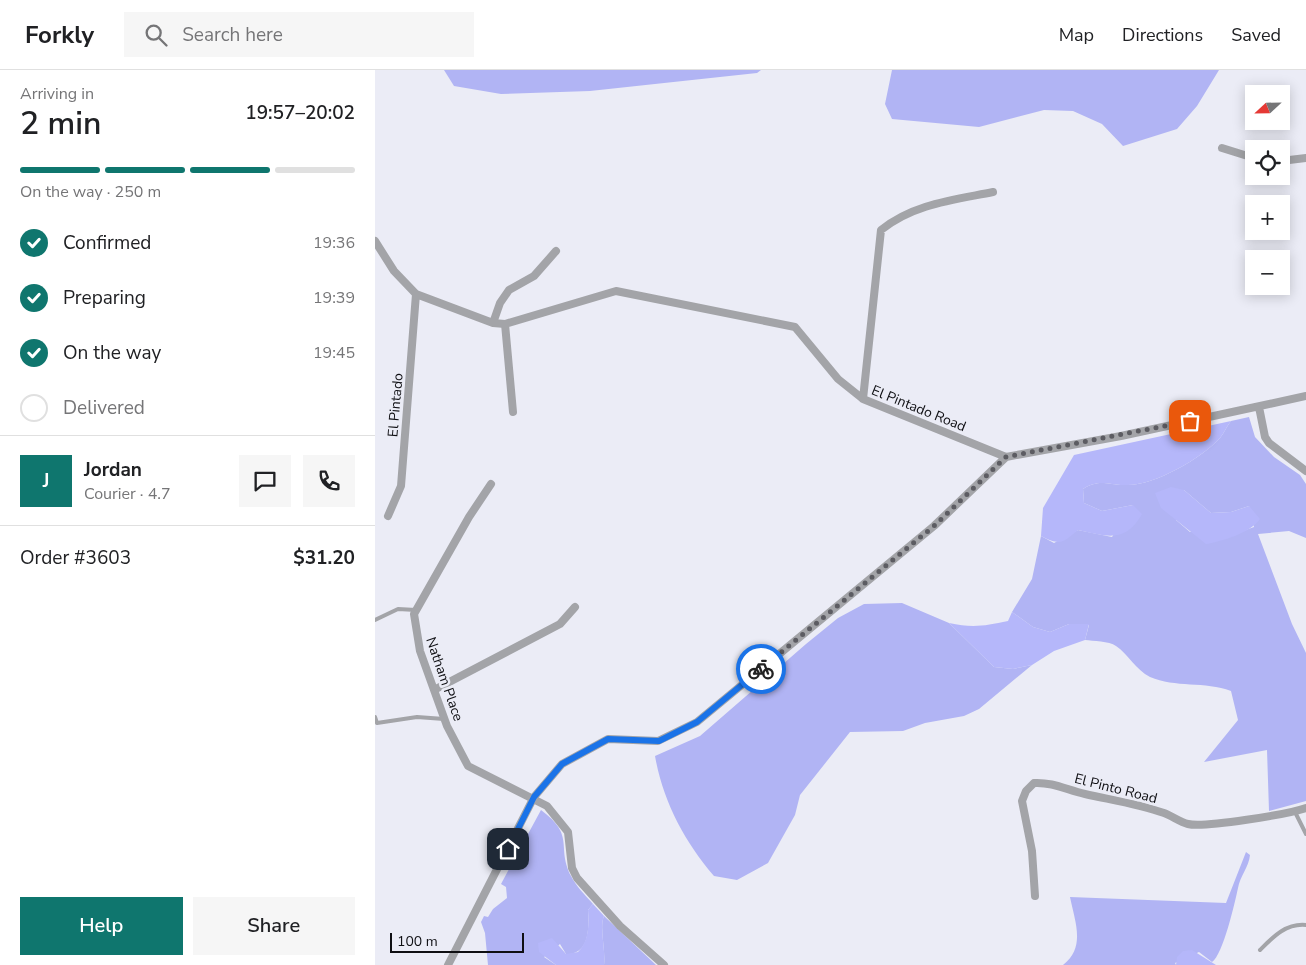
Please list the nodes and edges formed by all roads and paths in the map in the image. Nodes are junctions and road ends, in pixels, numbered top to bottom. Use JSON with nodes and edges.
{"nodes":[{"id":1,"x":1222,"y":148,"type":"dead end"},
{"id":2,"x":1245,"y":155,"type":"edge"},
{"id":3,"x":1306,"y":158,"type":"edge"},
{"id":4,"x":1290,"y":160,"type":"edge"},
{"id":5,"x":993,"y":192,"type":"dead end"},
{"id":6,"x":375,"y":241,"type":"edge"},
{"id":7,"x":555,"y":251,"type":"dead end"},
{"id":8,"x":416,"y":294,"type":"junction"},
{"id":9,"x":493,"y":323,"type":"junction"},
{"id":10,"x":505,"y":324,"type":"junction"},
{"id":11,"x":1306,"y":396,"type":"edge"},
{"id":12,"x":863,"y":399,"type":"junction"},
{"id":13,"x":1259,"y":407,"type":"junction"},
{"id":14,"x":513,"y":412,"type":"dead end"},
{"id":15,"x":1006,"y":457,"type":"junction"},
{"id":16,"x":1306,"y":471,"type":"edge"},
{"id":17,"x":491,"y":484,"type":"dead end"},
{"id":18,"x":388,"y":516,"type":"dead end"},
{"id":19,"x":575,"y":607,"type":"dead end"},
{"id":20,"x":416,"y":610,"type":"junction"},
{"id":21,"x":375,"y":620,"type":"edge"},
{"id":22,"x":434,"y":690,"type":"junction"},
{"id":23,"x":375,"y":717,"type":"edge"},
{"id":24,"x":444,"y":719,"type":"junction"},
{"id":25,"x":534,"y":797,"type":"junction"},
{"id":26,"x":1306,"y":808,"type":"edge"},
{"id":27,"x":1295,"y":812,"type":"junction"},
{"id":28,"x":1306,"y":834,"type":"edge"},
{"id":29,"x":1035,"y":896,"type":"dead end"},
{"id":30,"x":1306,"y":925,"type":"edge"},
{"id":31,"x":1260,"y":950,"type":"dead end"},
{"id":32,"x":448,"y":965,"type":"edge"},
{"id":33,"x":664,"y":965,"type":"edge"}],
"edges":[{"from":1,"to":2,"type":"street"},
{"from":3,"to":4,"type":"street"},
{"from":5,"to":12,"type":"street"},
{"from":6,"to":8,"type":"street","name":"El Pintado Road"},
{"from":7,"to":9,"type":"street"},
{"from":8,"to":9,"type":"street","name":"El Pintado Road"},
{"from":8,"to":18,"type":"street","name":"El Pintado"},
{"from":9,"to":10,"type":"street","name":"El Pintado Road"},
{"from":10,"to":12,"type":"street","name":"El Pintado Road"},
{"from":10,"to":14,"type":"street"},
{"from":11,"to":13,"type":"street"},
{"from":12,"to":15,"type":"street","name":"El Pintado Road"},
{"from":13,"to":15,"type":"street"},
{"from":13,"to":16,"type":"street"},
{"from":15,"to":25,"type":"street"},
{"from":17,"to":20,"type":"street"},
{"from":19,"to":22,"type":"street"},
{"from":20,"to":21,"type":"lane"},
{"from":20,"to":22,"type":"street","name":"Natham Place"},
{"from":22,"to":24,"type":"street","name":"Natham Place"},
{"from":23,"to":24,"type":"lane"},
{"from":24,"to":25,"type":"street","name":"Natham Place"},
{"from":25,"to":32,"type":"street"},
{"from":25,"to":33,"type":"street","name":"Natham Place"},
{"from":26,"to":27,"type":"street","name":"El Pinto Road"},
{"from":27,"to":28,"type":"lane"},
{"from":27,"to":29,"type":"street","name":"El Pinto Road"},
{"from":30,"to":31,"type":"lane"}]}
